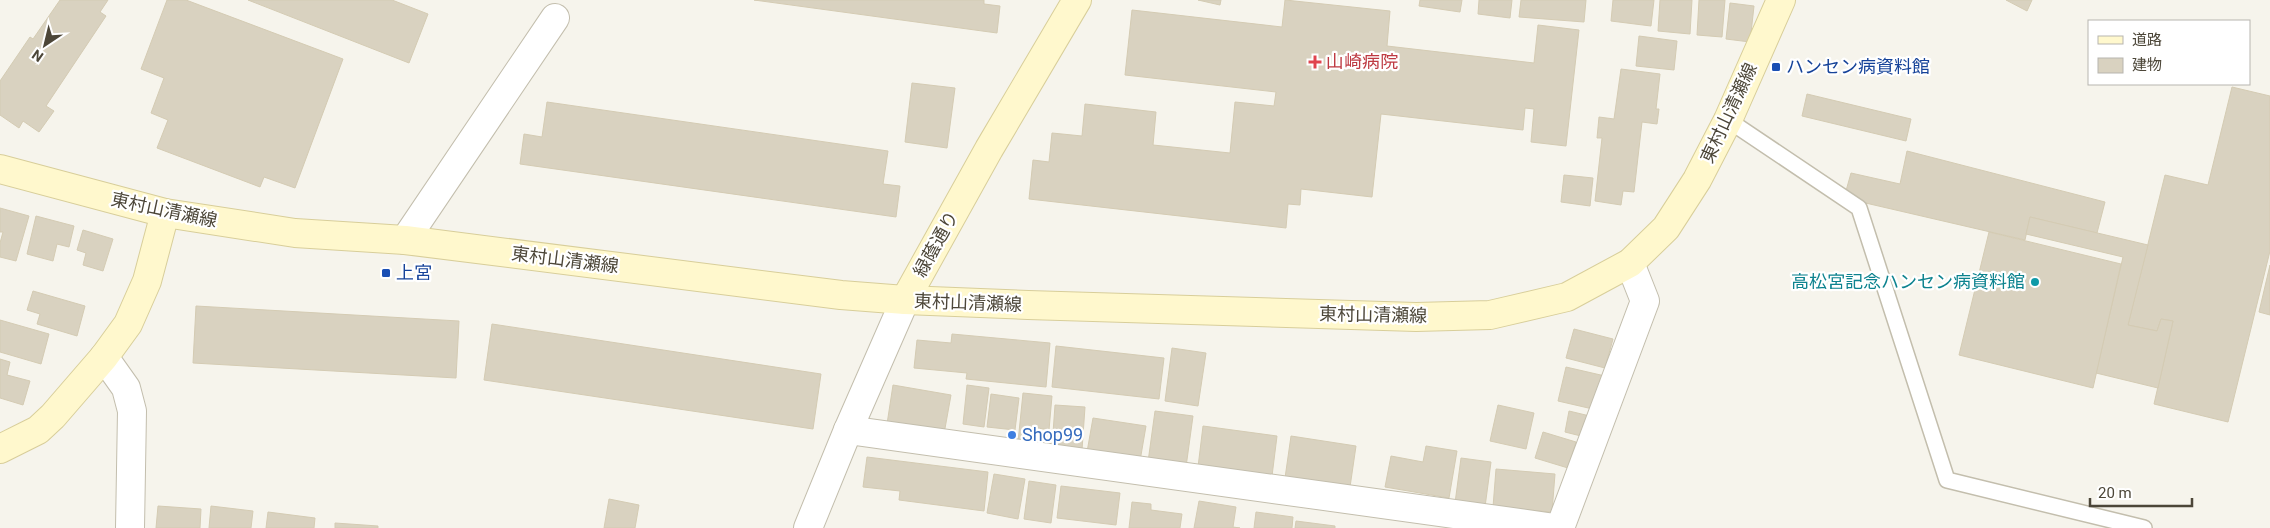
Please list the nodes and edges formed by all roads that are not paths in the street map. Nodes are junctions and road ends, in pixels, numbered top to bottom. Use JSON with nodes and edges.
{"nodes":[{"id":1,"x":1077,"y":0,"type":"edge"},
{"id":2,"x":1781,"y":0,"type":"edge"},
{"id":3,"x":555,"y":18,"type":"dead end"},
{"id":4,"x":1728,"y":120,"type":"junction"},
{"id":5,"x":0,"y":169,"type":"edge"},
{"id":6,"x":165,"y":212,"type":"junction"},
{"id":7,"x":405,"y":240,"type":"junction"},
{"id":8,"x":1630,"y":263,"type":"junction"},
{"id":9,"x":905,"y":300,"type":"junction"},
{"id":10,"x":104,"y":357,"type":"junction"},
{"id":11,"x":848,"y":430,"type":"junction"},
{"id":12,"x":0,"y":449,"type":"edge"},
{"id":13,"x":130,"y":528,"type":"edge"},
{"id":14,"x":808,"y":528,"type":"edge"},
{"id":15,"x":1555,"y":528,"type":"edge"},
{"id":16,"x":1560,"y":528,"type":"edge"},
{"id":17,"x":2144,"y":528,"type":"edge"}],
"edges":[{"from":1,"to":9,"type":"main road","name":"緑蔭通り"},
{"from":2,"to":4,"type":"main road","name":"東村山清瀬線"},
{"from":3,"to":7,"type":"street"},
{"from":4,"to":8,"type":"main road","name":"東村山清瀬線"},
{"from":4,"to":17,"type":"lane"},
{"from":5,"to":6,"type":"main road","name":"東村山清瀬線"},
{"from":6,"to":7,"type":"main road","name":"東村山清瀬線"},
{"from":6,"to":10,"type":"main road"},
{"from":7,"to":9,"type":"main road","name":"東村山清瀬線"},
{"from":8,"to":9,"type":"main road","name":"東村山清瀬線"},
{"from":8,"to":16,"type":"street"},
{"from":9,"to":11,"type":"street","name":"緑蔭通り"},
{"from":10,"to":12,"type":"main road"},
{"from":10,"to":13,"type":"street"},
{"from":11,"to":14,"type":"street","name":"緑蔭通り"},
{"from":11,"to":15,"type":"street"}]}
